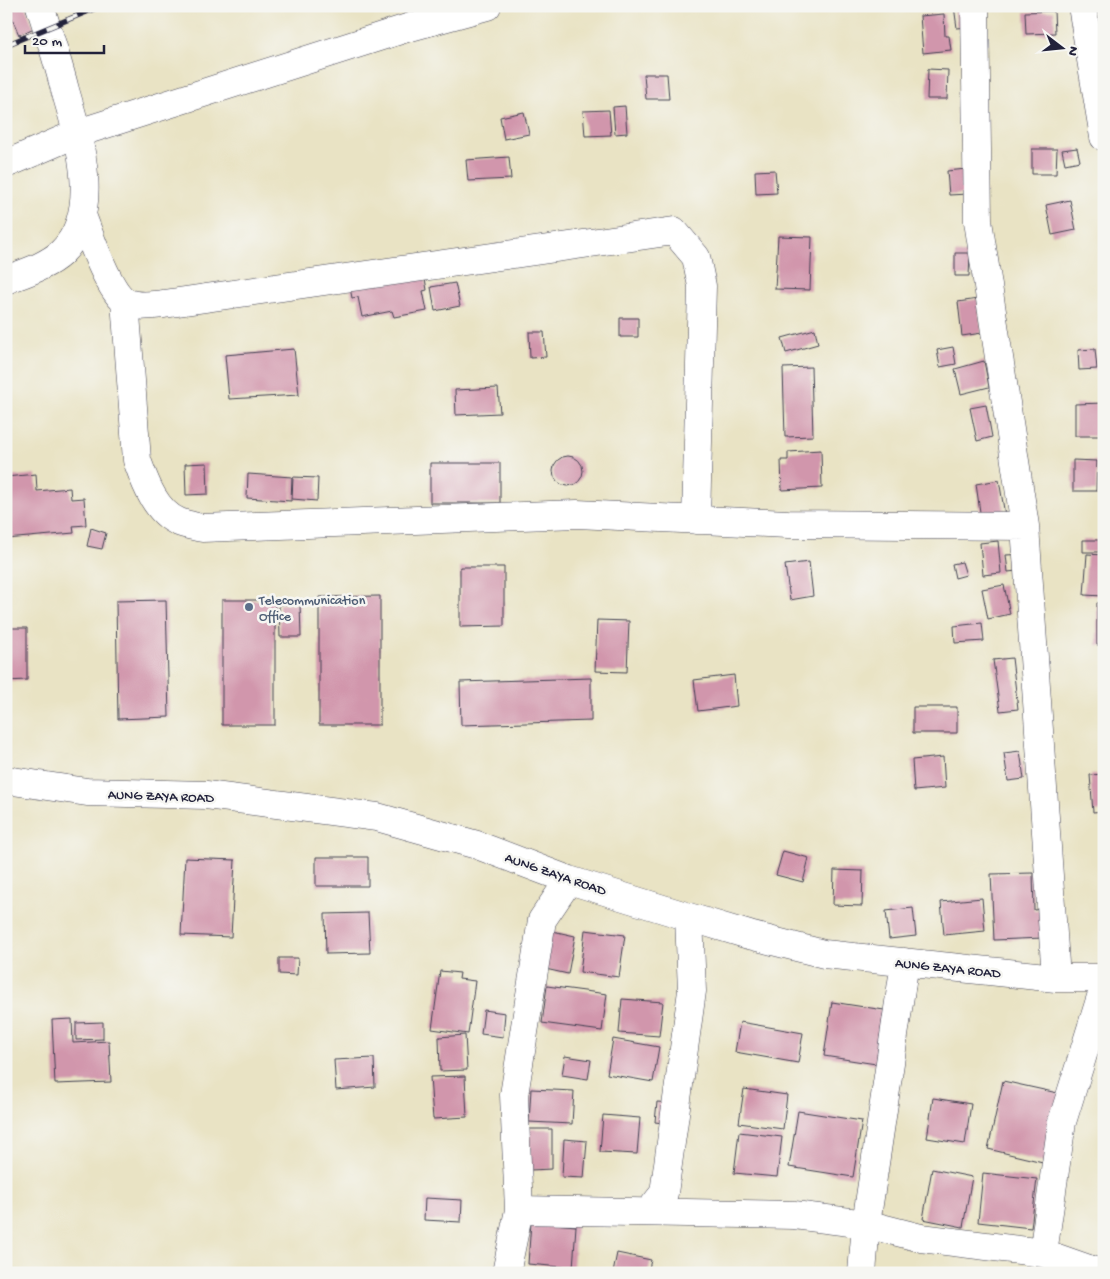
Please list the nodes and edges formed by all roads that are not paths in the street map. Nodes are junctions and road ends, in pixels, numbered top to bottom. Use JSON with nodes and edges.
{"nodes":[{"id":1,"x":40,"y":6,"type":"edge"},
{"id":2,"x":486,"y":6,"type":"edge"},
{"id":3,"x":975,"y":6,"type":"edge"},
{"id":4,"x":1082,"y":6,"type":"edge"},
{"id":5,"x":78,"y":133,"type":"junction"},
{"id":6,"x":1104,"y":137,"type":"edge"},
{"id":7,"x":6,"y":164,"type":"edge"},
{"id":8,"x":82,"y":215,"type":"junction"},
{"id":9,"x":6,"y":280,"type":"edge"},
{"id":10,"x":125,"y":302,"type":"junction"},
{"id":11,"x":696,"y":520,"type":"junction"},
{"id":12,"x":1026,"y":526,"type":"junction"},
{"id":13,"x":6,"y":780,"type":"edge"},
{"id":14,"x":569,"y":880,"type":"junction"},
{"id":15,"x":689,"y":917,"type":"junction"},
{"id":16,"x":905,"y":962,"type":"junction"},
{"id":17,"x":1056,"y":978,"type":"junction"},
{"id":18,"x":1104,"y":978,"type":"edge"},
{"id":19,"x":1104,"y":986,"type":"edge"},
{"id":20,"x":520,"y":1210,"type":"junction"},
{"id":21,"x":649,"y":1212,"type":"junction"},
{"id":22,"x":866,"y":1224,"type":"junction"},
{"id":23,"x":1043,"y":1253,"type":"junction"},
{"id":24,"x":506,"y":1273,"type":"edge"},
{"id":25,"x":862,"y":1273,"type":"edge"},
{"id":26,"x":1100,"y":1273,"type":"edge"}],
"edges":[{"from":1,"to":5,"type":"main road"},
{"from":2,"to":5,"type":"main road"},
{"from":3,"to":12,"type":"main road"},
{"from":4,"to":6,"type":"main road"},
{"from":5,"to":7,"type":"main road"},
{"from":5,"to":8,"type":"main road"},
{"from":8,"to":9,"type":"main road"},
{"from":8,"to":10,"type":"main road"},
{"from":10,"to":11,"type":"main road"},
{"from":10,"to":11,"type":"main road"},
{"from":11,"to":12,"type":"main road"},
{"from":12,"to":17,"type":"main road"},
{"from":13,"to":14,"type":"main road","name":"AUNG ZAYA ROAD"},
{"from":14,"to":15,"type":"main road","name":"AUNG ZAYA ROAD"},
{"from":14,"to":20,"type":"main road"},
{"from":15,"to":16,"type":"main road","name":"AUNG ZAYA ROAD"},
{"from":15,"to":21,"type":"main road"},
{"from":16,"to":17,"type":"main road","name":"AUNG ZAYA ROAD"},
{"from":16,"to":22,"type":"main road"},
{"from":17,"to":18,"type":"main road","name":"AUNG ZAYA ROAD"},
{"from":19,"to":23,"type":"main road"},
{"from":20,"to":21,"type":"main road"},
{"from":20,"to":24,"type":"main road"},
{"from":21,"to":22,"type":"main road"},
{"from":22,"to":23,"type":"main road"},
{"from":22,"to":25,"type":"main road"},
{"from":23,"to":26,"type":"main road"}]}
